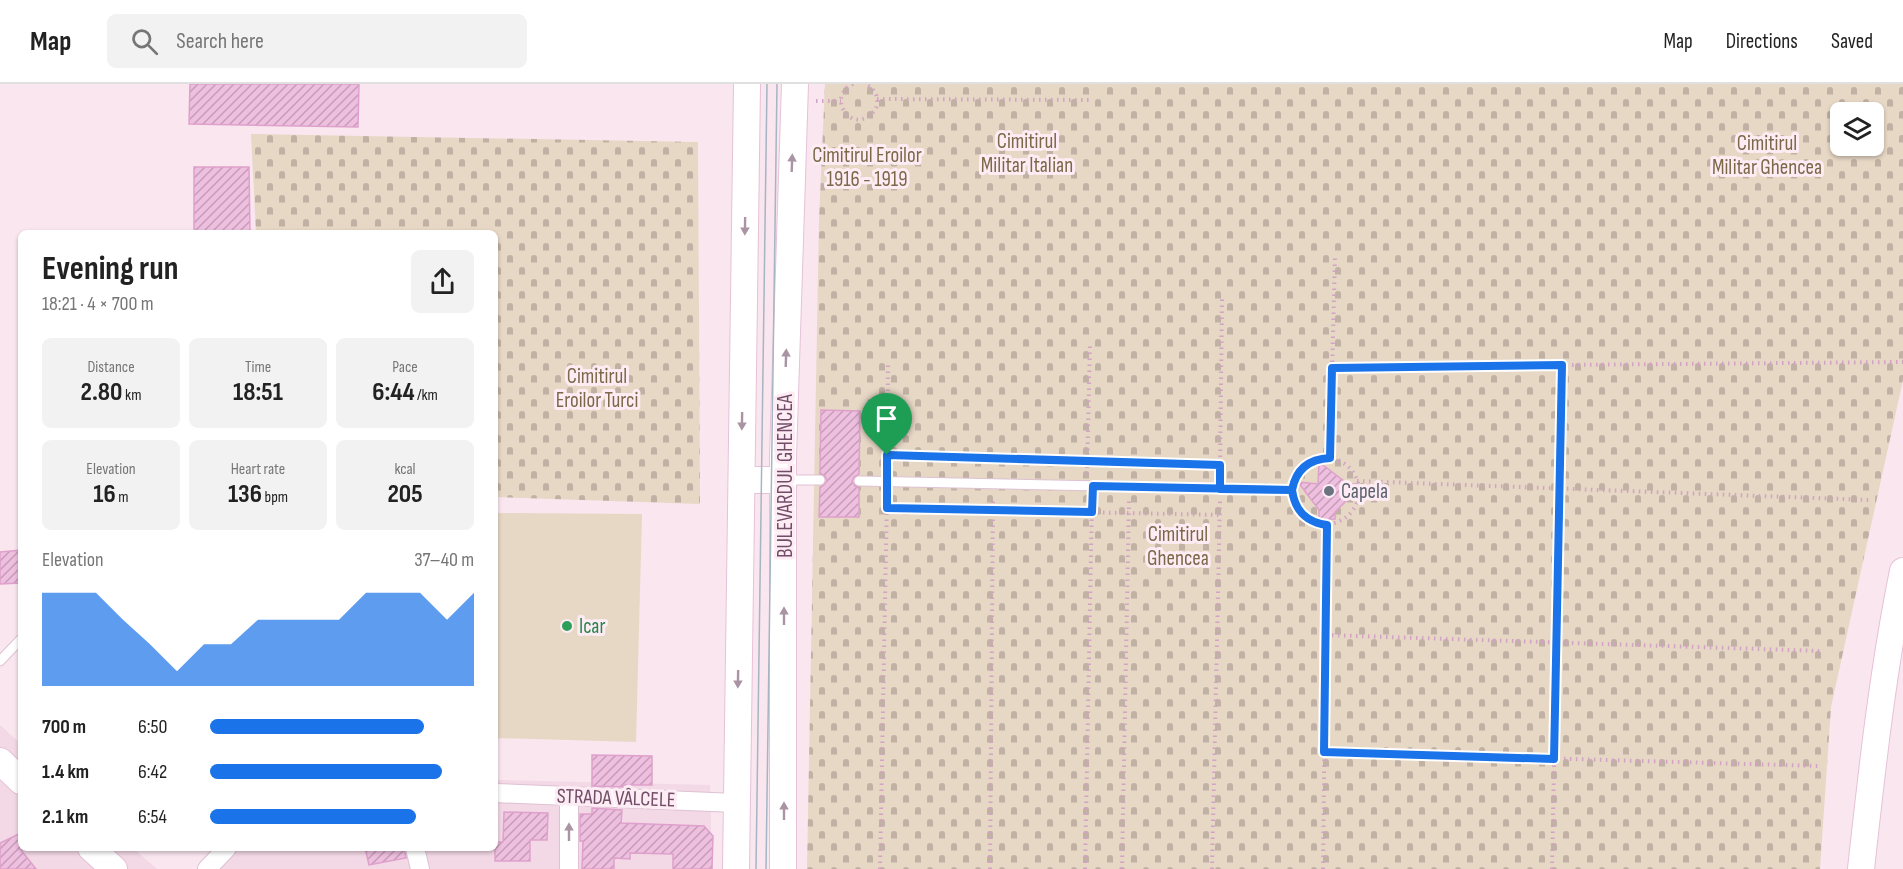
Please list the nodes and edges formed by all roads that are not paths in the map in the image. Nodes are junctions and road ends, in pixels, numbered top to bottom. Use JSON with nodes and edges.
{"nodes":[{"id":1,"x":747,"y":84,"type":"edge"},
{"id":2,"x":801,"y":92,"type":"edge"},
{"id":3,"x":742,"y":480,"type":"junction"},
{"id":4,"x":784,"y":480,"type":"junction"},
{"id":5,"x":820,"y":480,"type":"dead end"},
{"id":6,"x":859,"y":481,"type":"dead end"},
{"id":7,"x":1292,"y":490,"type":"road end"},
{"id":8,"x":1903,"y":571,"type":"edge"},
{"id":9,"x":18,"y":642,"type":"edge"},
{"id":10,"x":0,"y":661,"type":"edge"},
{"id":11,"x":0,"y":761,"type":"edge"},
{"id":12,"x":18,"y":778,"type":"edge"},
{"id":13,"x":498,"y":793,"type":"edge"},
{"id":14,"x":569,"y":796,"type":"junction"},
{"id":15,"x":736,"y":803,"type":"junction"},
{"id":16,"x":94,"y":851,"type":"edge"},
{"id":17,"x":224,"y":851,"type":"edge"},
{"id":18,"x":416,"y":851,"type":"edge"},
{"id":19,"x":114,"y":869,"type":"edge"},
{"id":20,"x":207,"y":869,"type":"edge"},
{"id":21,"x":420,"y":869,"type":"edge"},
{"id":22,"x":569,"y":869,"type":"edge"},
{"id":23,"x":736,"y":869,"type":"edge"},
{"id":24,"x":783,"y":869,"type":"edge"},
{"id":25,"x":1861,"y":869,"type":"edge"}],
"edges":[{"from":1,"to":3,"type":"main road","name":"BULEVARDUL GHENCEA","one_way":true},
{"from":4,"to":2,"type":"main road","name":"BULEVARDUL GHENCEA","one_way":true},
{"from":3,"to":4,"type":"main road"},
{"from":3,"to":15,"type":"main road","name":"BULEVARDUL GHENCEA","one_way":true},
{"from":4,"to":5,"type":"lane"},
{"from":24,"to":4,"type":"main road","name":"BULEVARDUL GHENCEA","one_way":true},
{"from":6,"to":7,"type":"lane"},
{"from":8,"to":25,"type":"main road"},
{"from":9,"to":10,"type":"lane"},
{"from":11,"to":12,"type":"main road"},
{"from":13,"to":14,"type":"street","name":"STRADA VÂLCELE"},
{"from":14,"to":15,"type":"street","name":"STRADA VÂLCELE"},
{"from":22,"to":14,"type":"street","one_way":true},
{"from":15,"to":23,"type":"main road","name":"BULEVARDUL GHENCEA"},
{"from":16,"to":19,"type":"main road"},
{"from":17,"to":20,"type":"street"},
{"from":18,"to":21,"type":"street"}]}
